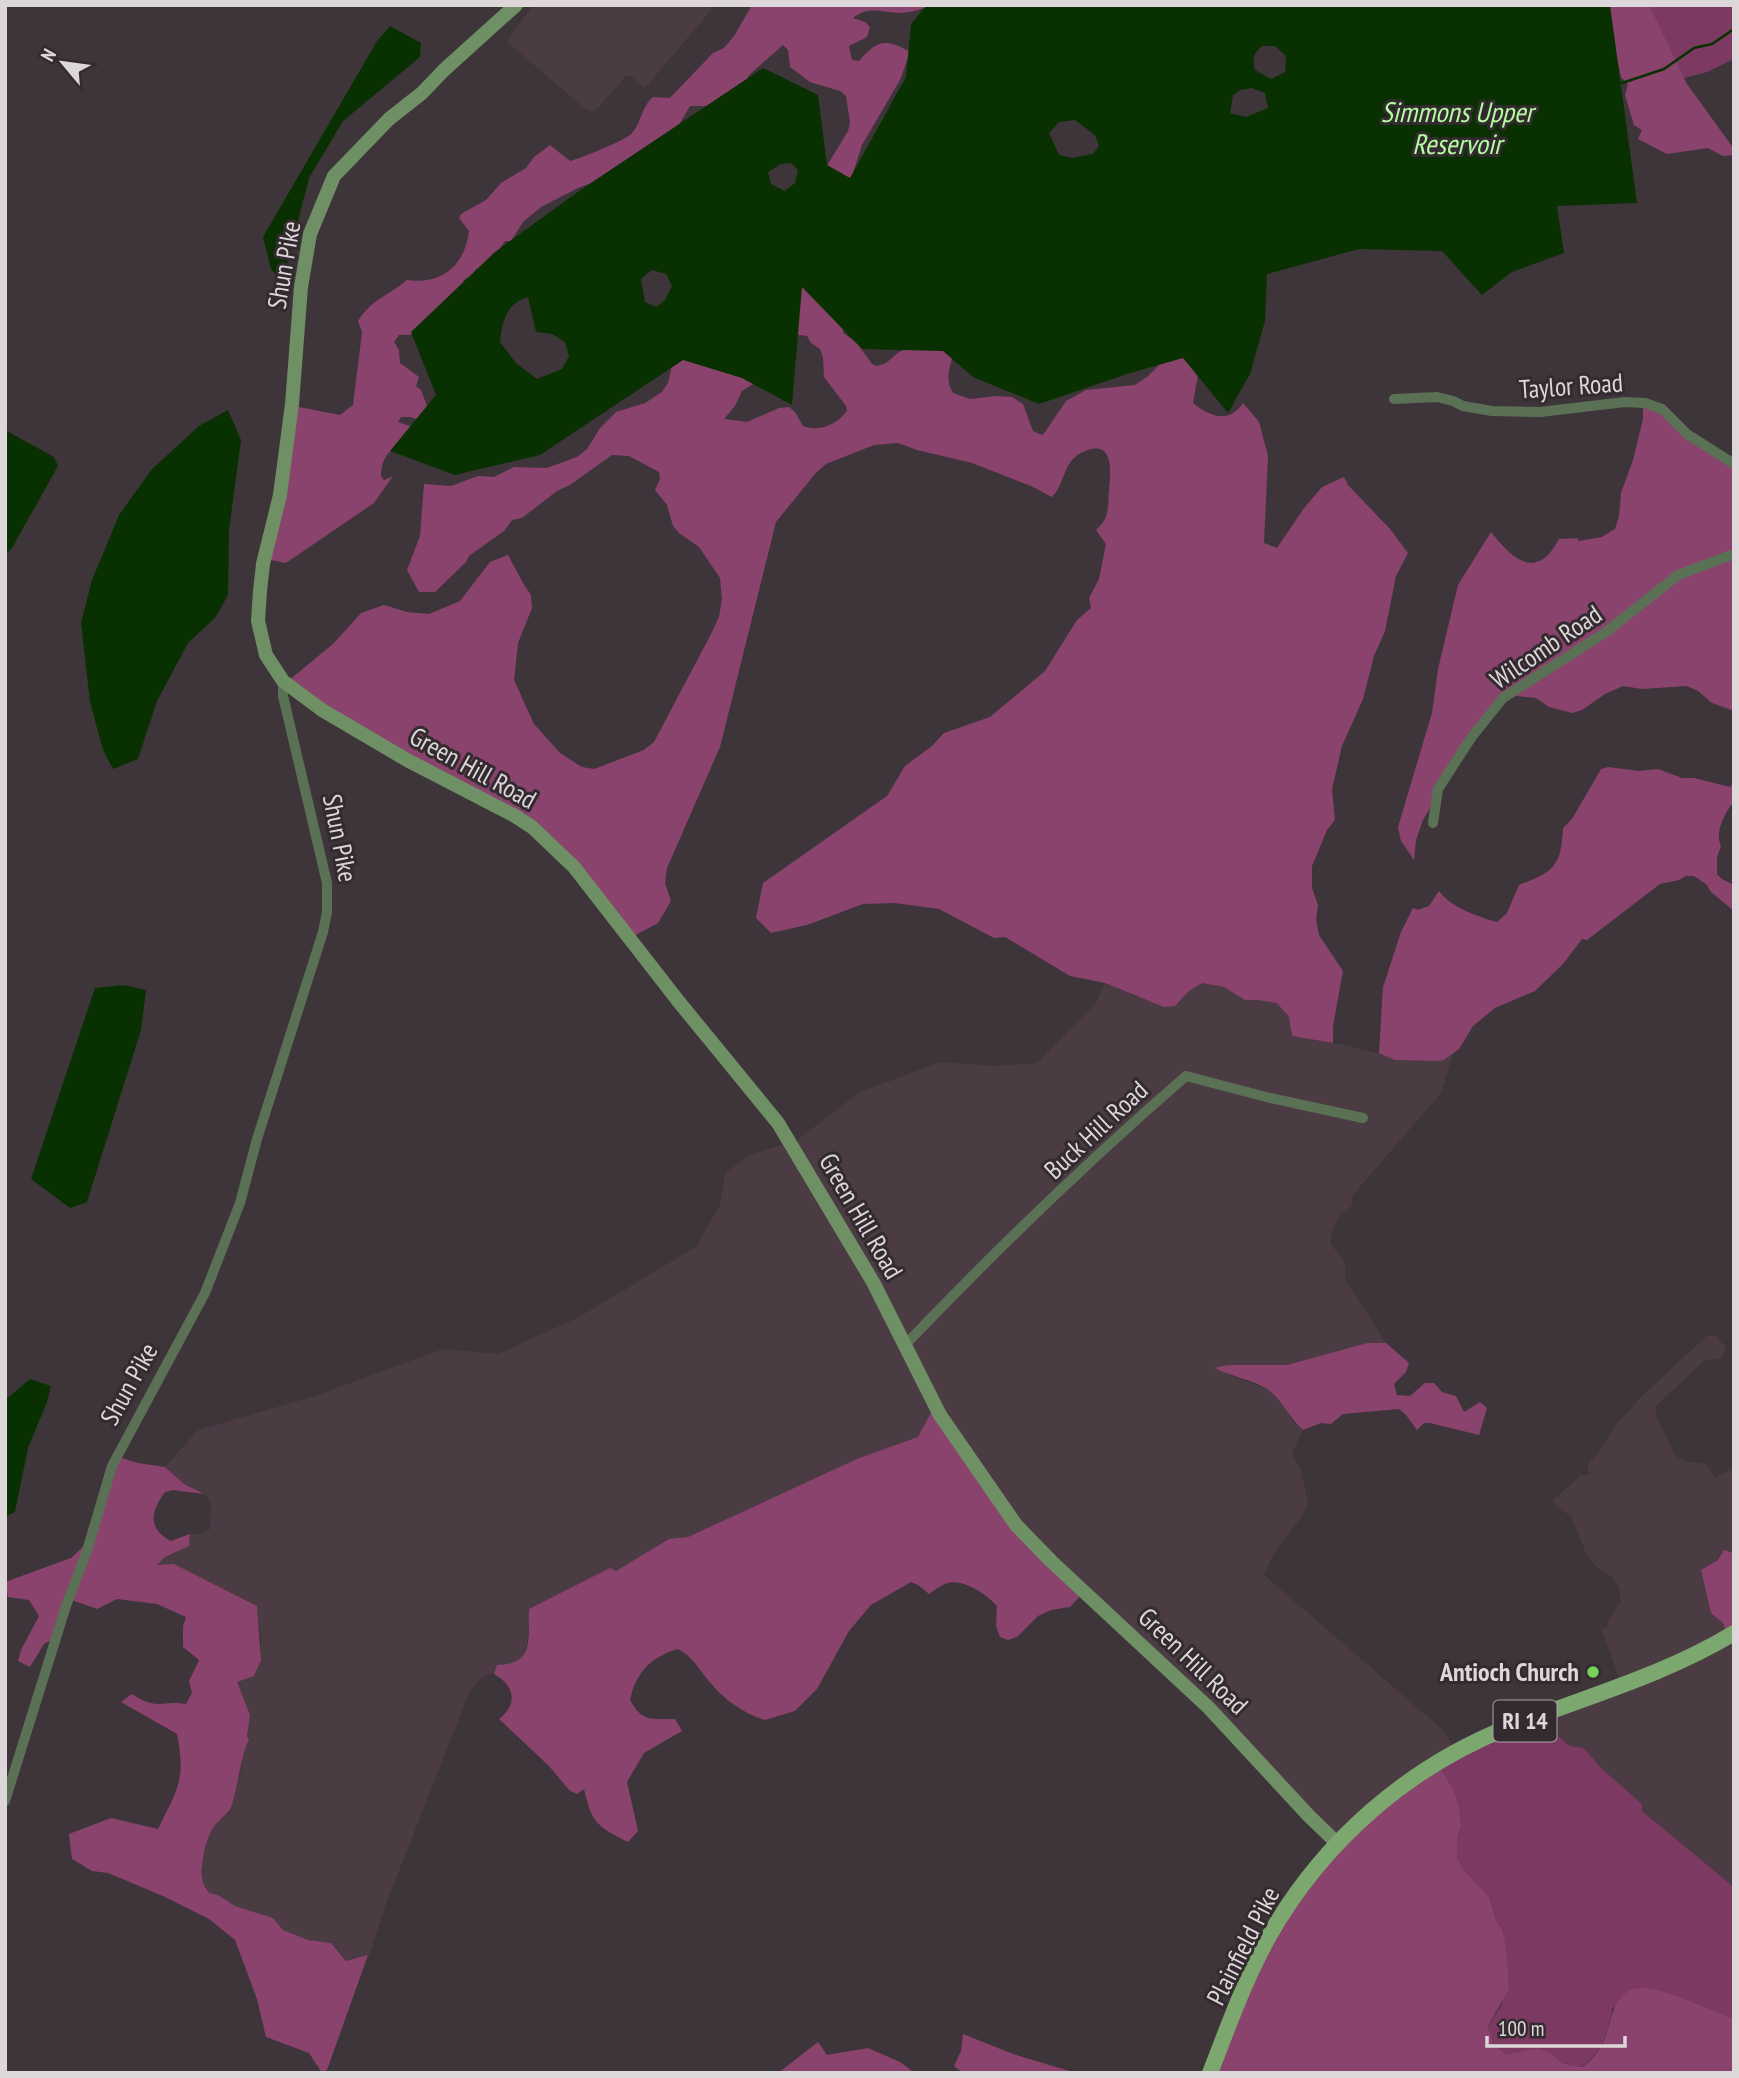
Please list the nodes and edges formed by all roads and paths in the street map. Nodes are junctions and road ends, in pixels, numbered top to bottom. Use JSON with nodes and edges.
{"nodes":[{"id":1,"x":516,"y":5,"type":"edge"},
{"id":2,"x":1394,"y":399,"type":"dead end"},
{"id":3,"x":1734,"y":464,"type":"edge"},
{"id":4,"x":1734,"y":554,"type":"edge"},
{"id":5,"x":283,"y":681,"type":"junction"},
{"id":6,"x":1433,"y":823,"type":"dead end"},
{"id":7,"x":1363,"y":1118,"type":"dead end"},
{"id":8,"x":906,"y":1344,"type":"junction"},
{"id":9,"x":1734,"y":1633,"type":"edge"},
{"id":10,"x":5,"y":1801,"type":"edge"},
{"id":11,"x":1337,"y":1843,"type":"junction"},
{"id":12,"x":1210,"y":2073,"type":"edge"}],
"edges":[{"from":1,"to":5,"type":"main road","name":"Shun Pike"},
{"from":2,"to":3,"type":"street","name":"Taylor Road"},
{"from":4,"to":6,"type":"street","name":"Wilcomb Road"},
{"from":5,"to":8,"type":"main road","name":"Green Hill Road"},
{"from":5,"to":10,"type":"street","name":"Shun Pike"},
{"from":7,"to":8,"type":"street","name":"Buck Hill Road"},
{"from":8,"to":11,"type":"main road","name":"Green Hill Road"},
{"from":9,"to":11,"type":"main road","name":"Plainfield Pike","number":"RI 14"},
{"from":11,"to":12,"type":"main road","name":"Plainfield Pike","number":"RI 14"}]}
